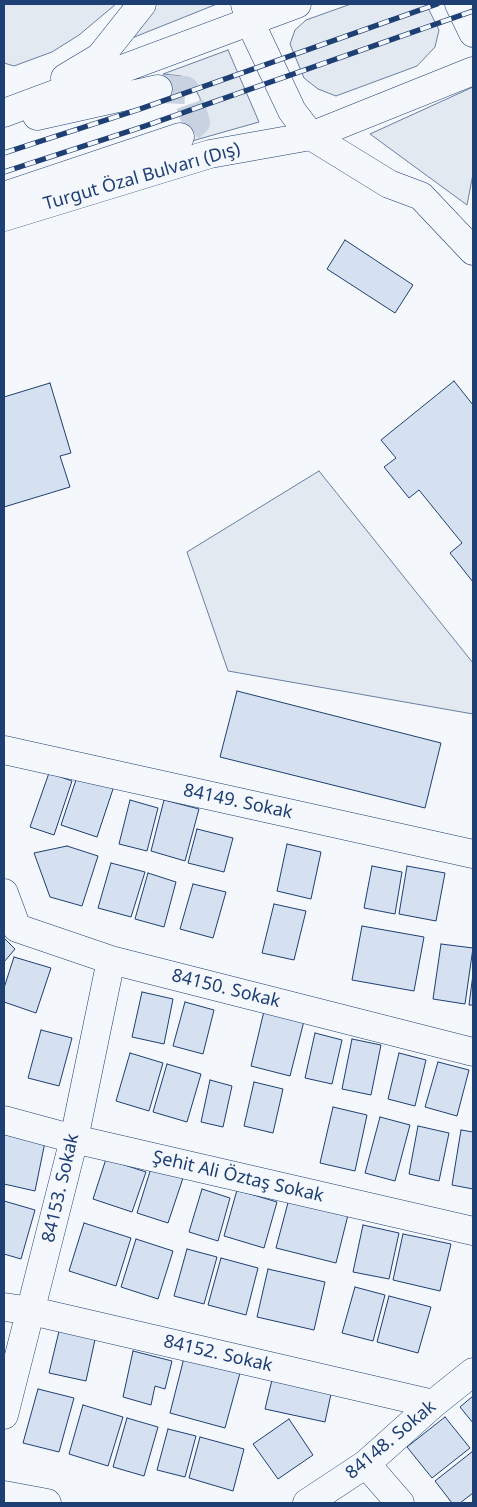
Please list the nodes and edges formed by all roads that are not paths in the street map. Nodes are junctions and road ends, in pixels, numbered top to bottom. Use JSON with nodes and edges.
{"nodes":[{"id":1,"x":142,"y":4,"type":"edge"},
{"id":2,"x":297,"y":4,"type":"edge"},
{"id":3,"x":459,"y":4,"type":"edge"},
{"id":4,"x":247,"y":13,"type":"edge"},
{"id":5,"x":473,"y":33,"type":"edge"},
{"id":6,"x":473,"y":72,"type":"edge"},
{"id":7,"x":158,"y":89,"type":"tunnel mouth"},
{"id":8,"x":5,"y":112,"type":"edge"},
{"id":9,"x":311,"y":136,"type":"junction"},
{"id":10,"x":180,"y":137,"type":"tunnel mouth"},
{"id":11,"x":4,"y":196,"type":"edge"},
{"id":12,"x":4,"y":217,"type":"edge"},
{"id":13,"x":473,"y":251,"type":"edge"},
{"id":14,"x":4,"y":750,"type":"edge"},
{"id":15,"x":473,"y":854,"type":"edge"},
{"id":16,"x":4,"y":893,"type":"edge"},
{"id":17,"x":110,"y":960,"type":"junction"},
{"id":18,"x":473,"y":1052,"type":"edge"},
{"id":19,"x":4,"y":1120,"type":"edge"},
{"id":20,"x":74,"y":1139,"type":"junction"},
{"id":21,"x":473,"y":1231,"type":"edge"},
{"id":22,"x":4,"y":1307,"type":"edge"},
{"id":23,"x":32,"y":1311,"type":"junction"},
{"id":24,"x":473,"y":1372,"type":"edge"},
{"id":25,"x":433,"y":1404,"type":"junction"},
{"id":26,"x":4,"y":1415,"type":"edge"},
{"id":27,"x":366,"y":1464,"type":"junction"},
{"id":28,"x":4,"y":1495,"type":"edge"},
{"id":29,"x":47,"y":1503,"type":"edge"},
{"id":30,"x":307,"y":1503,"type":"edge"},
{"id":31,"x":400,"y":1503,"type":"edge"}],
"edges":[{"from":1,"to":8,"type":"street"},
{"from":2,"to":4,"type":"street"},
{"from":3,"to":5,"type":"street"},
{"from":4,"to":8,"type":"street"},
{"from":4,"to":9,"type":"street"},
{"from":6,"to":9,"type":"street","name":"Turgut Özal Bulvarı (Dış)"},
{"from":7,"to":8,"type":"street"},
{"from":9,"to":12,"type":"street","name":"Turgut Özal Bulvarı (Dış)"},
{"from":9,"to":13,"type":"street"},
{"from":10,"to":11,"type":"street"},
{"from":14,"to":15,"type":"street","name":"84149. Sokak"},
{"from":16,"to":17,"type":"street","name":"84150. Sokak"},
{"from":17,"to":18,"type":"street","name":"84150. Sokak"},
{"from":17,"to":20,"type":"street","name":"84153. Sokak"},
{"from":19,"to":20,"type":"street","name":"Şehit Ali Öztaş Sokak"},
{"from":20,"to":21,"type":"street","name":"Şehit Ali Öztaş Sokak"},
{"from":20,"to":23,"type":"street","name":"84153. Sokak"},
{"from":22,"to":23,"type":"street","name":"84152. Sokak"},
{"from":23,"to":25,"type":"street","name":"84152. Sokak"},
{"from":23,"to":26,"type":"street","name":"84153. Sokak"},
{"from":24,"to":25,"type":"street","name":"84148. Sokak"},
{"from":25,"to":27,"type":"street","name":"84148. Sokak"},
{"from":27,"to":30,"type":"street","name":"84148. Sokak"},
{"from":27,"to":31,"type":"street"},
{"from":28,"to":29,"type":"street"}]}
